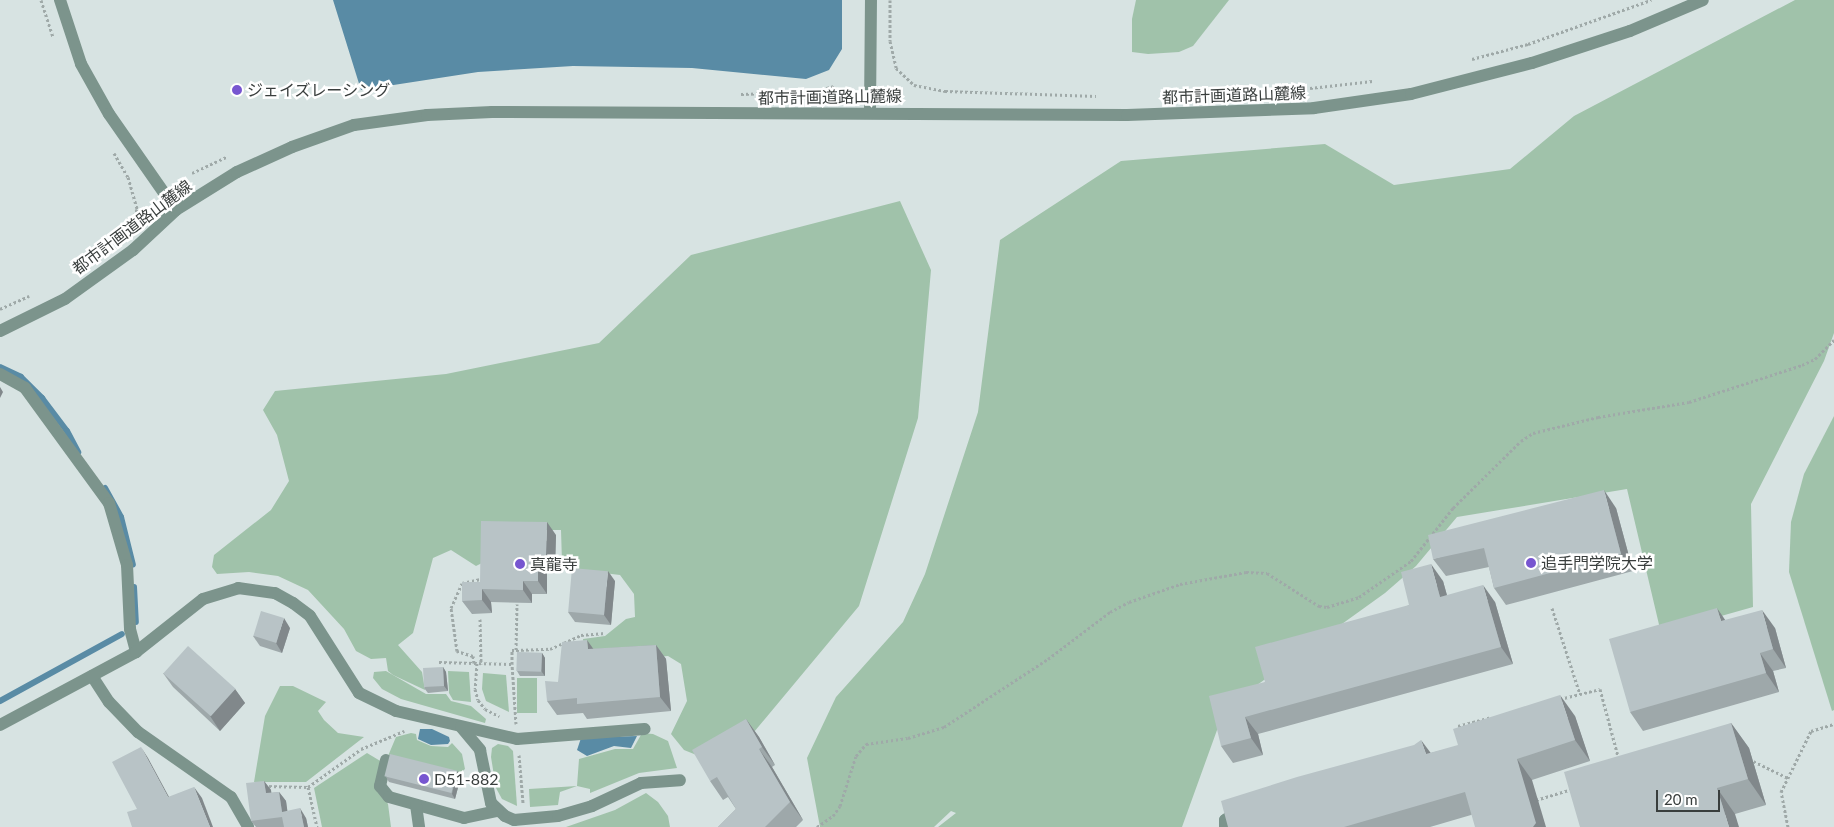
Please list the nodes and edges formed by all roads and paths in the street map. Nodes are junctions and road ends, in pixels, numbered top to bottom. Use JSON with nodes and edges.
{"nodes":[{"id":1,"x":60,"y":0,"type":"edge"},
{"id":2,"x":872,"y":0,"type":"edge"},
{"id":3,"x":890,"y":0,"type":"edge"},
{"id":4,"x":1651,"y":0,"type":"edge"},
{"id":5,"x":1703,"y":0,"type":"edge"},
{"id":6,"x":1464,"y":61,"type":"dead end"},
{"id":7,"x":1379,"y":80,"type":"dead end"},
{"id":8,"x":1194,"y":94,"type":"dead end"},
{"id":9,"x":1098,"y":96,"type":"dead end"},
{"id":10,"x":870,"y":112,"type":"junction"},
{"id":11,"x":137,"y":209,"type":"dead end"},
{"id":12,"x":176,"y":210,"type":"junction"},
{"id":13,"x":110,"y":246,"type":"dead end"},
{"id":14,"x":34,"y":293,"type":"dead end"},
{"id":15,"x":0,"y":309,"type":"edge"},
{"id":16,"x":0,"y":331,"type":"edge"},
{"id":17,"x":1834,"y":340,"type":"edge"},
{"id":18,"x":0,"y":374,"type":"edge"},
{"id":19,"x":481,"y":579,"type":"edge"},
{"id":20,"x":517,"y":604,"type":"edge"},
{"id":21,"x":1552,"y":608,"type":"dead end"},
{"id":22,"x":480,"y":619,"type":"dead end"},
{"id":23,"x":605,"y":633,"type":"dead end"},
{"id":24,"x":516,"y":650,"type":"junction"},
{"id":25,"x":136,"y":652,"type":"junction"},
{"id":26,"x":439,"y":662,"type":"dead end"},
{"id":27,"x":477,"y":663,"type":"junction"},
{"id":28,"x":512,"y":664,"type":"junction"},
{"id":29,"x":92,"y":676,"type":"junction"},
{"id":30,"x":1580,"y":694,"type":"junction"},
{"id":31,"x":1552,"y":702,"type":"edge"},
{"id":32,"x":420,"y":716,"type":"junction"},
{"id":33,"x":1496,"y":716,"type":"edge"},
{"id":34,"x":515,"y":718,"type":"dead end"},
{"id":35,"x":457,"y":723,"type":"junction"},
{"id":36,"x":516,"y":723,"type":"dead end"},
{"id":37,"x":1834,"y":724,"type":"edge"},
{"id":38,"x":0,"y":725,"type":"edge"},
{"id":39,"x":1458,"y":726,"type":"edge"},
{"id":40,"x":645,"y":729,"type":"dead end"},
{"id":41,"x":518,"y":748,"type":"dead end"},
{"id":42,"x":1745,"y":757,"type":"dead end"},
{"id":43,"x":386,"y":760,"type":"dead end"},
{"id":44,"x":1620,"y":764,"type":"edge"},
{"id":45,"x":1788,"y":778,"type":"junction"},
{"id":46,"x":680,"y":780,"type":"dead end"},
{"id":47,"x":259,"y":786,"type":"edge"},
{"id":48,"x":308,"y":787,"type":"junction"},
{"id":49,"x":1576,"y":788,"type":"edge"},
{"id":50,"x":1529,"y":802,"type":"edge"},
{"id":51,"x":416,"y":805,"type":"junction"},
{"id":52,"x":1251,"y":806,"type":"edge"},
{"id":53,"x":523,"y":807,"type":"dead end"},
{"id":54,"x":497,"y":810,"type":"junction"},
{"id":55,"x":464,"y":822,"type":"edge"},
{"id":56,"x":558,"y":822,"type":"edge"},
{"id":57,"x":248,"y":827,"type":"edge"},
{"id":58,"x":317,"y":827,"type":"edge"},
{"id":59,"x":419,"y":827,"type":"edge"},
{"id":60,"x":817,"y":827,"type":"edge"},
{"id":61,"x":1225,"y":827,"type":"edge"},
{"id":62,"x":1788,"y":827,"type":"edge"}],
"edges":[{"from":1,"to":12,"type":"street"},
{"from":2,"to":10,"type":"street"},
{"from":3,"to":9,"type":"path"},
{"from":4,"to":6,"type":"path"},
{"from":5,"to":10,"type":"street","name":"都市計画道路山麓線"},
{"from":7,"to":8,"type":"path"},
{"from":10,"to":12,"type":"street","name":"都市計画道路山麓線"},
{"from":11,"to":13,"type":"path"},
{"from":12,"to":16,"type":"street","name":"都市計画道路山麓線"},
{"from":14,"to":15,"type":"path"},
{"from":17,"to":60,"type":"path"},
{"from":18,"to":25,"type":"street"},
{"from":19,"to":27,"type":"path"},
{"from":20,"to":24,"type":"path"},
{"from":21,"to":30,"type":"path"},
{"from":22,"to":27,"type":"path"},
{"from":23,"to":24,"type":"path"},
{"from":24,"to":28,"type":"path"},
{"from":25,"to":29,"type":"street"},
{"from":25,"to":32,"type":"street"},
{"from":26,"to":27,"type":"path"},
{"from":27,"to":28,"type":"path"},
{"from":27,"to":36,"type":"path"},
{"from":28,"to":34,"type":"path"},
{"from":29,"to":38,"type":"street"},
{"from":29,"to":57,"type":"street"},
{"from":30,"to":31,"type":"path"},
{"from":30,"to":44,"type":"path"},
{"from":32,"to":35,"type":"street"},
{"from":32,"to":48,"type":"path"},
{"from":33,"to":39,"type":"path"},
{"from":35,"to":40,"type":"street"},
{"from":35,"to":54,"type":"street"},
{"from":37,"to":45,"type":"path"},
{"from":41,"to":53,"type":"path"},
{"from":42,"to":45,"type":"path"},
{"from":43,"to":51,"type":"street"},
{"from":45,"to":62,"type":"path"},
{"from":46,"to":56,"type":"street"},
{"from":47,"to":48,"type":"path"},
{"from":48,"to":58,"type":"path"},
{"from":49,"to":50,"type":"path"},
{"from":51,"to":55,"type":"street"},
{"from":51,"to":59,"type":"street"},
{"from":52,"to":61,"type":"street"},
{"from":54,"to":55,"type":"street"},
{"from":54,"to":56,"type":"street"}]}
